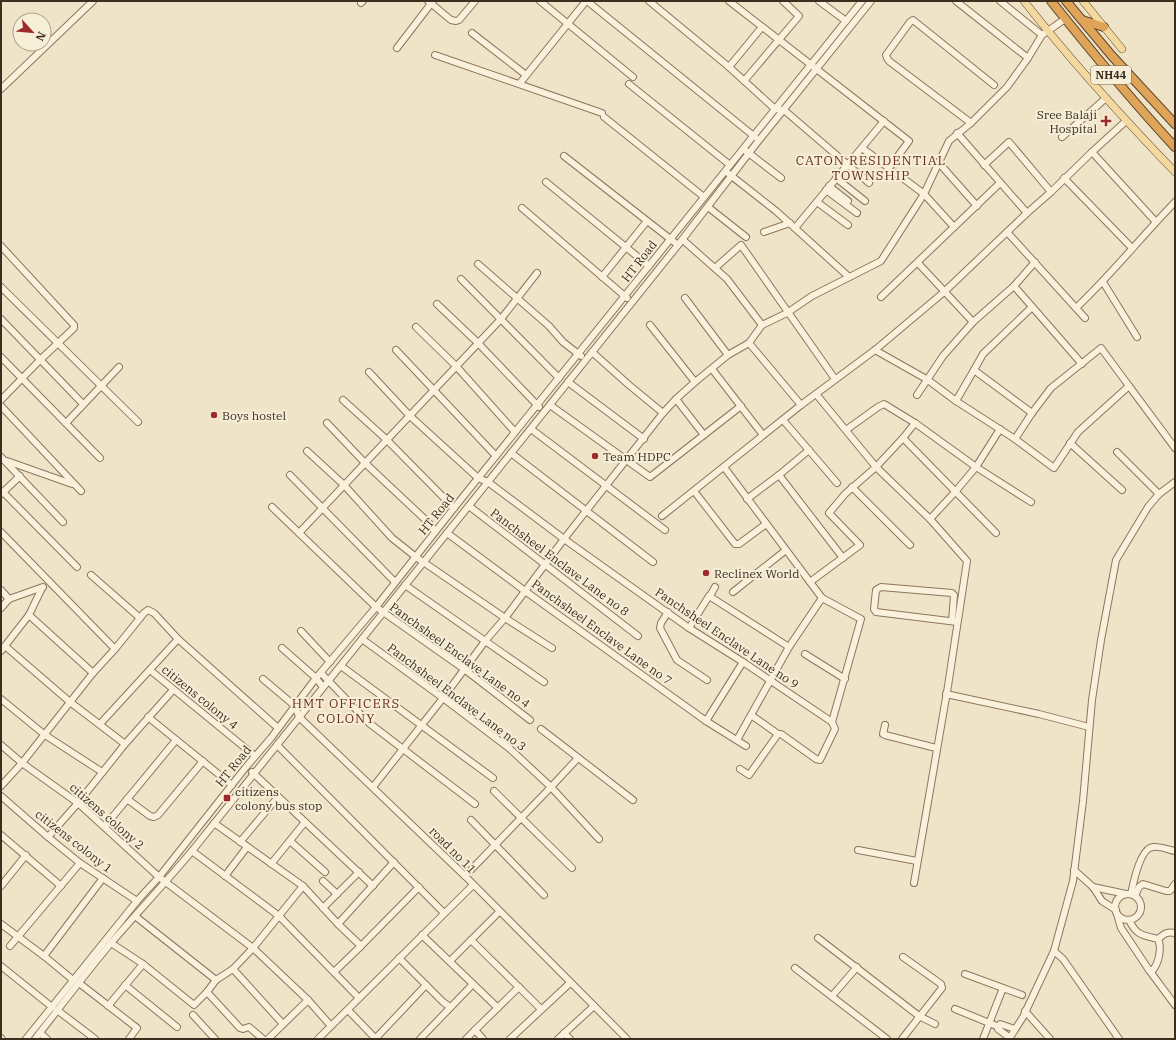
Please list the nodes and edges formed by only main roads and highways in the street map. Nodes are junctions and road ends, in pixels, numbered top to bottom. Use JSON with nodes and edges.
{"nodes":[{"id":1,"x":1024,"y":1,"type":"edge"},
{"id":2,"x":1051,"y":1,"type":"edge"},
{"id":3,"x":1066,"y":1,"type":"edge"},
{"id":4,"x":1083,"y":1,"type":"edge"},
{"id":5,"x":1082,"y":20,"type":"junction"},
{"id":6,"x":1104,"y":27,"type":"junction"},
{"id":7,"x":1122,"y":49,"type":"dead end"},
{"id":8,"x":1175,"y":124,"type":"edge"},
{"id":9,"x":1175,"y":134,"type":"edge"},
{"id":10,"x":1172,"y":144,"type":"edge"},
{"id":11,"x":1175,"y":172,"type":"edge"}],
"edges":[{"from":1,"to":11,"type":"main road"},
{"from":2,"to":10,"type":"highway","number":"NH44"},
{"from":3,"to":5,"type":"highway","number":"NH44"},
{"from":4,"to":6,"type":"main road"},
{"from":5,"to":6,"type":"highway"},
{"from":5,"to":8,"type":"highway","number":"NH44"},
{"from":6,"to":7,"type":"main road"},
{"from":9,"to":10,"type":"highway"}]}
